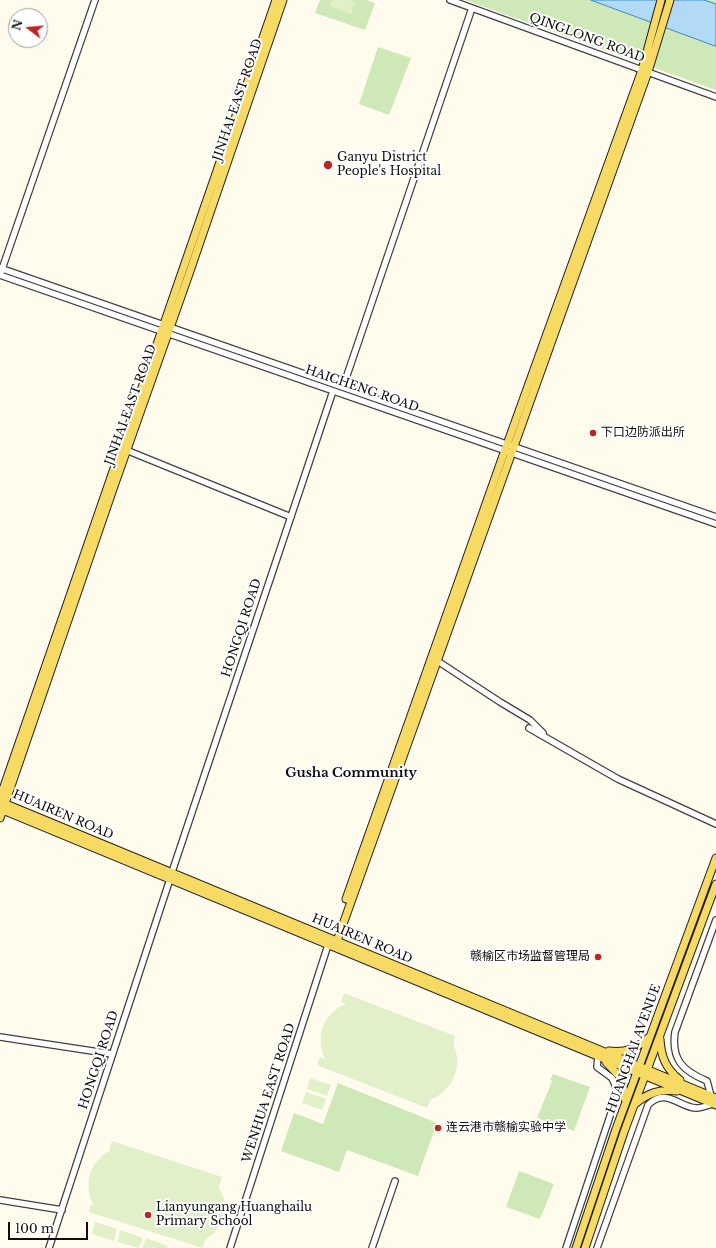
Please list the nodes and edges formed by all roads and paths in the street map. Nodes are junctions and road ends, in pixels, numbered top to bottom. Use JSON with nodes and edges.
{"nodes":[{"id":1,"x":95,"y":0,"type":"edge"},
{"id":2,"x":276,"y":0,"type":"edge"},
{"id":3,"x":283,"y":0,"type":"edge"},
{"id":4,"x":450,"y":0,"type":"edge"},
{"id":5,"x":661,"y":0,"type":"edge"},
{"id":6,"x":670,"y":0,"type":"edge"},
{"id":7,"x":472,"y":8,"type":"junction"},
{"id":8,"x":657,"y":29,"type":"junction"},
{"id":9,"x":645,"y":71,"type":"junction"},
{"id":10,"x":716,"y":97,"type":"edge"},
{"id":11,"x":0,"y":271,"type":"edge"},
{"id":12,"x":166,"y":329,"type":"junction"},
{"id":13,"x":343,"y":387,"type":"junction"},
{"id":14,"x":333,"y":391,"type":"junction"},
{"id":15,"x":509,"y":449,"type":"junction"},
{"id":16,"x":126,"y":450,"type":"junction"},
{"id":17,"x":290,"y":517,"type":"junction"},
{"id":18,"x":716,"y":517,"type":"edge"},
{"id":19,"x":716,"y":524,"type":"edge"},
{"id":20,"x":436,"y":660,"type":"junction"},
{"id":21,"x":529,"y":728,"type":"dead end"},
{"id":22,"x":548,"y":737,"type":"junction"},
{"id":23,"x":2,"y":804,"type":"edge"},
{"id":24,"x":0,"y":818,"type":"edge"},
{"id":25,"x":716,"y":824,"type":"edge"},
{"id":26,"x":716,"y":858,"type":"edge"},
{"id":27,"x":171,"y":876,"type":"junction"},
{"id":28,"x":716,"y":884,"type":"edge"},
{"id":29,"x":716,"y":920,"type":"edge"},
{"id":30,"x":332,"y":941,"type":"junction"},
{"id":31,"x":660,"y":1035,"type":"junction"},
{"id":32,"x":0,"y":1037,"type":"edge"},
{"id":33,"x":650,"y":1037,"type":"junction"},
{"id":34,"x":599,"y":1053,"type":"junction"},
{"id":35,"x":112,"y":1054,"type":"junction"},
{"id":36,"x":638,"y":1069,"type":"junction"},
{"id":37,"x":646,"y":1073,"type":"junction"},
{"id":38,"x":686,"y":1089,"type":"junction"},
{"id":39,"x":714,"y":1101,"type":"edge"},
{"id":40,"x":626,"y":1102,"type":"junction"},
{"id":41,"x":634,"y":1106,"type":"junction"},
{"id":42,"x":395,"y":1181,"type":"dead end"},
{"id":43,"x":0,"y":1200,"type":"edge"},
{"id":44,"x":62,"y":1210,"type":"junction"},
{"id":45,"x":586,"y":1245,"type":"edge"},
{"id":46,"x":49,"y":1248,"type":"edge"},
{"id":47,"x":230,"y":1248,"type":"edge"},
{"id":48,"x":372,"y":1248,"type":"edge"},
{"id":49,"x":566,"y":1248,"type":"edge"},
{"id":50,"x":576,"y":1248,"type":"edge"},
{"id":51,"x":598,"y":1248,"type":"edge"}],
"edges":[{"from":1,"to":11,"type":"street"},
{"from":2,"to":12,"type":"main road","name":"JINHAI EAST ROAD"},
{"from":3,"to":12,"type":"main road","name":"JINHAI EAST ROAD"},
{"from":4,"to":7,"type":"street","name":"QINGLONG ROAD"},
{"from":5,"to":8,"type":"main road"},
{"from":6,"to":8,"type":"main road"},
{"from":7,"to":9,"type":"street","name":"QINGLONG ROAD"},
{"from":7,"to":13,"type":"street"},
{"from":8,"to":9,"type":"main road"},
{"from":9,"to":10,"type":"street","name":"QINGLONG ROAD"},
{"from":9,"to":15,"type":"main road"},
{"from":11,"to":12,"type":"street","name":"HAICHENG ROAD"},
{"from":12,"to":13,"type":"street","name":"HAICHENG ROAD"},
{"from":12,"to":14,"type":"street","name":"HAICHENG ROAD"},
{"from":12,"to":16,"type":"main road","name":"JINHAI EAST ROAD"},
{"from":12,"to":23,"type":"main road","name":"JINHAI EAST ROAD"},
{"from":13,"to":15,"type":"street","name":"HAICHENG ROAD"},
{"from":14,"to":15,"type":"street","name":"HAICHENG ROAD"},
{"from":14,"to":17,"type":"street","name":"HONGQI ROAD"},
{"from":15,"to":18,"type":"street","name":"HAICHENG ROAD"},
{"from":15,"to":19,"type":"street","name":"HAICHENG ROAD"},
{"from":15,"to":20,"type":"main road"},
{"from":15,"to":30,"type":"main road"},
{"from":16,"to":17,"type":"street"},
{"from":16,"to":23,"type":"main road","name":"JINHAI EAST ROAD"},
{"from":17,"to":27,"type":"street","name":"HONGQI ROAD"},
{"from":20,"to":22,"type":"street"},
{"from":20,"to":30,"type":"main road"},
{"from":21,"to":22,"type":"street"},
{"from":22,"to":25,"type":"street"},
{"from":23,"to":24,"type":"main road","name":"JINHAI EAST ROAD"},
{"from":23,"to":27,"type":"main road","name":"HUAIREN ROAD"},
{"from":26,"to":33,"type":"main road","name":"HUANGHAI AVENUE"},
{"from":27,"to":30,"type":"main road","name":"HUAIREN ROAD"},
{"from":27,"to":35,"type":"street","name":"HONGQI ROAD"},
{"from":28,"to":31,"type":"main road","name":"HUANGHAI AVENUE"},
{"from":29,"to":39,"type":"street"},
{"from":30,"to":34,"type":"main road","name":"HUAIREN ROAD"},
{"from":30,"to":47,"type":"street","name":"WENHUA EAST ROAD"},
{"from":31,"to":37,"type":"main road","name":"HUANGHAI AVENUE"},
{"from":31,"to":38,"type":"main road"},
{"from":32,"to":35,"type":"street"},
{"from":33,"to":34,"type":"main road"},
{"from":33,"to":36,"type":"main road","name":"HUANGHAI AVENUE"},
{"from":34,"to":36,"type":"main road","name":"HUAIREN ROAD"},
{"from":34,"to":40,"type":"main road"},
{"from":34,"to":49,"type":"street"},
{"from":35,"to":44,"type":"street","name":"HONGQI ROAD"},
{"from":36,"to":37,"type":"main road","name":"HUAIREN ROAD"},
{"from":36,"to":40,"type":"main road","name":"HUANGHAI AVENUE"},
{"from":37,"to":38,"type":"main road","name":"HUAIREN ROAD"},
{"from":37,"to":41,"type":"main road","name":"HUANGHAI AVENUE"},
{"from":38,"to":39,"type":"main road","name":"HUAIREN ROAD"},
{"from":38,"to":41,"type":"main road"},
{"from":39,"to":51,"type":"street"},
{"from":40,"to":50,"type":"main road","name":"HUANGHAI AVENUE"},
{"from":41,"to":45,"type":"main road","name":"HUANGHAI AVENUE"},
{"from":42,"to":48,"type":"street"},
{"from":43,"to":44,"type":"street"},
{"from":44,"to":46,"type":"street","name":"HONGQI ROAD"},
{"from":45,"to":51,"type":"street"}]}
